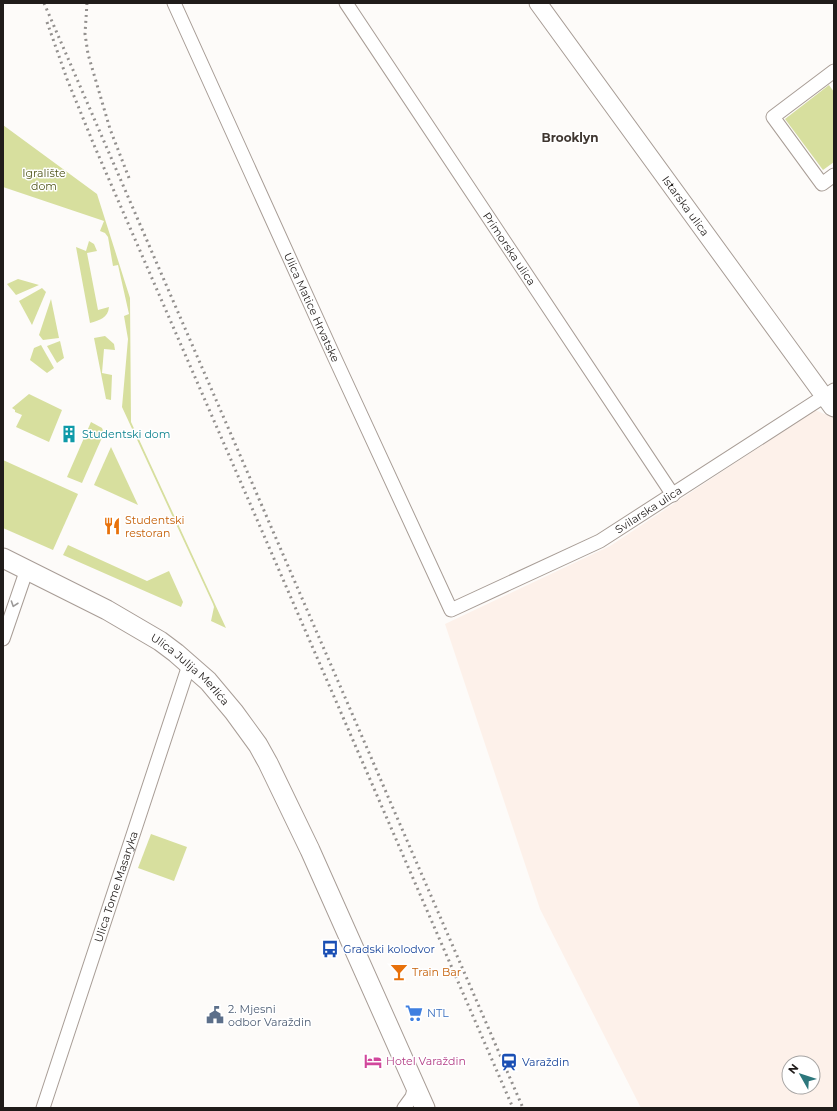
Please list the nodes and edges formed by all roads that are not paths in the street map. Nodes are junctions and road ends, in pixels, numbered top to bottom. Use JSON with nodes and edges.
{"nodes":[{"id":1,"x":174,"y":3,"type":"edge"},
{"id":2,"x":346,"y":3,"type":"edge"},
{"id":3,"x":538,"y":3,"type":"edge"},
{"id":4,"x":834,"y":71,"type":"edge"},
{"id":5,"x":834,"y":175,"type":"edge"},
{"id":6,"x":831,"y":398,"type":"edge"},
{"id":7,"x":673,"y":494,"type":"junction"},
{"id":8,"x":3,"y":558,"type":"edge"},
{"id":9,"x":27,"y":569,"type":"junction"},
{"id":10,"x":451,"y":610,"type":"joint"},
{"id":11,"x":3,"y":639,"type":"edge"},
{"id":12,"x":189,"y":665,"type":"junction"},
{"id":13,"x":415,"y":1086,"type":"junction"},
{"id":14,"x":43,"y":1108,"type":"edge"},
{"id":15,"x":404,"y":1108,"type":"edge"},
{"id":16,"x":425,"y":1108,"type":"edge"}],
"edges":[{"from":1,"to":10,"type":"street","name":"Ulica Matice Hrvatske"},
{"from":2,"to":7,"type":"street","name":"Primorska ulica"},
{"from":3,"to":6,"type":"street","name":"Istarska ulica"},
{"from":4,"to":5,"type":"street"},
{"from":6,"to":7,"type":"street","name":"Svilarska ulica"},
{"from":7,"to":10,"type":"street","name":"Svilarska ulica"},
{"from":8,"to":9,"type":"main road","name":"Ulica Julija Merlića"},
{"from":9,"to":11,"type":"street","one_way":true},
{"from":9,"to":12,"type":"main road","name":"Ulica Julija Merlića"},
{"from":12,"to":13,"type":"main road","name":"Ulica Julija Merlića"},
{"from":12,"to":14,"type":"street","name":"Ulica Tome Masaryka"},
{"from":13,"to":15,"type":"street"},
{"from":13,"to":16,"type":"main road","name":"Ulica Julija Merlića"}]}
